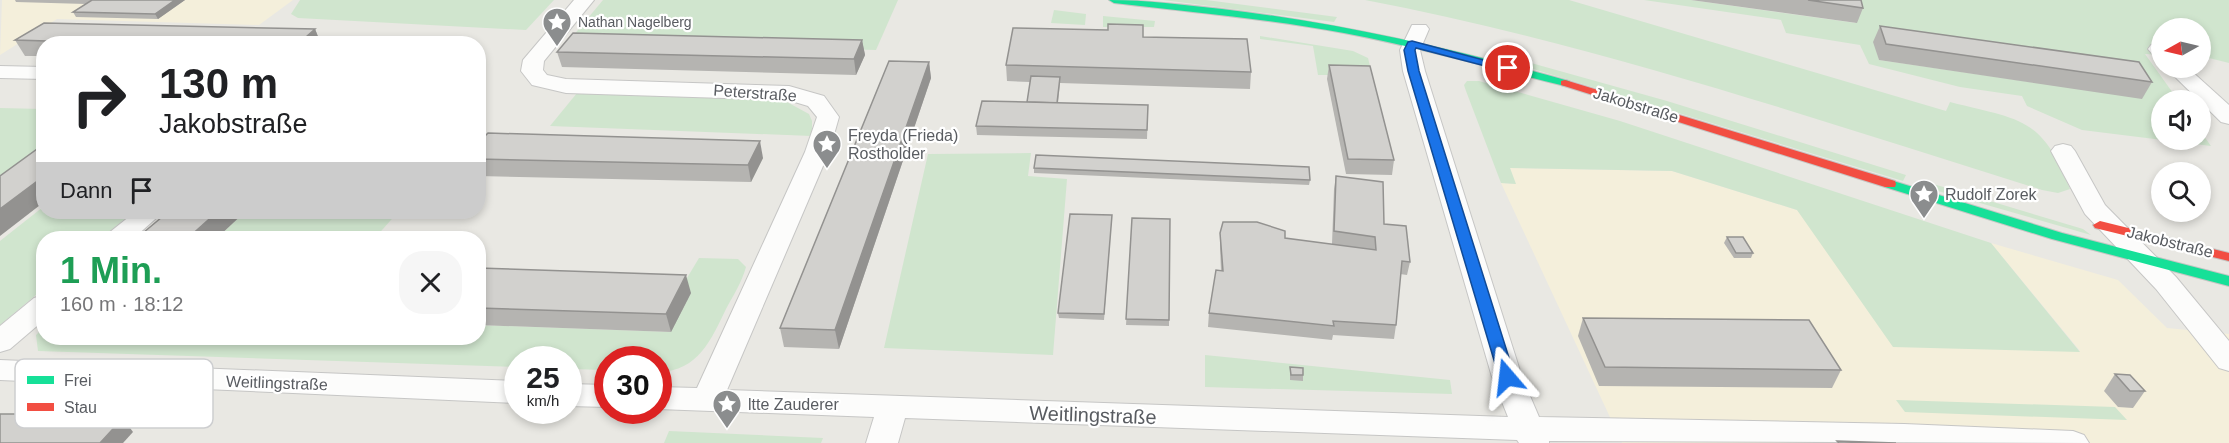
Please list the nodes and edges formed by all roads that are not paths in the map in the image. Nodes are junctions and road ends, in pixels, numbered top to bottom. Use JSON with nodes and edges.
{"nodes":[{"id":1,"x":584,"y":0,"type":"edge"},
{"id":2,"x":1114,"y":0,"type":"edge"},
{"id":3,"x":1417,"y":33,"type":"junction"},
{"id":4,"x":0,"y":72,"type":"edge"},
{"id":5,"x":36,"y":73,"type":"edge"},
{"id":6,"x":2187,"y":78,"type":"edge"},
{"id":7,"x":2229,"y":117,"type":"edge"},
{"id":8,"x":2063,"y":151,"type":"dead end"},
{"id":9,"x":142,"y":219,"type":"edge"},
{"id":10,"x":2082,"y":220,"type":"dead end"},
{"id":11,"x":2111,"y":228,"type":"junction"},
{"id":12,"x":127,"y":231,"type":"edge"},
{"id":13,"x":2229,"y":257,"type":"edge"},
{"id":14,"x":2146,"y":261,"type":"junction"},
{"id":15,"x":2229,"y":281,"type":"edge"},
{"id":16,"x":36,"y":311,"type":"edge"},
{"id":17,"x":0,"y":342,"type":"edge"},
{"id":18,"x":2229,"y":361,"type":"edge"},
{"id":19,"x":0,"y":370,"type":"edge"},
{"id":20,"x":15,"y":371,"type":"edge"},
{"id":21,"x":213,"y":379,"type":"edge"},
{"id":22,"x":504,"y":392,"type":"edge"},
{"id":23,"x":672,"y":399,"type":"edge"},
{"id":24,"x":707,"y":400,"type":"junction"},
{"id":25,"x":892,"y":408,"type":"junction"},
{"id":26,"x":1532,"y":436,"type":"edge"},
{"id":27,"x":2018,"y":442,"type":"edge"},
{"id":28,"x":882,"y":443,"type":"edge"},
{"id":29,"x":2073,"y":443,"type":"edge"}],
"edges":[{"from":1,"to":24,"type":"street","name":"Peterstraße"},
{"from":2,"to":3,"type":"street","name":"Jakobstraße"},
{"from":3,"to":14,"type":"street","name":"Jakobstraße"},
{"from":3,"to":26,"type":"street"},
{"from":4,"to":5,"type":"street"},
{"from":6,"to":7,"type":"street"},
{"from":8,"to":11,"type":"street","name":"Jakobstraße"},
{"from":9,"to":12,"type":"street"},
{"from":10,"to":11,"type":"street","name":"Jakobstraße"},
{"from":11,"to":13,"type":"street","name":"Jakobstraße"},
{"from":11,"to":14,"type":"street","name":"Jakobstraße"},
{"from":14,"to":15,"type":"street","name":"Jakobstraße"},
{"from":14,"to":18,"type":"street"},
{"from":16,"to":17,"type":"street"},
{"from":19,"to":20,"type":"street","name":"Weitlingstraße"},
{"from":21,"to":22,"type":"street","name":"Weitlingstraße"},
{"from":23,"to":24,"type":"street","name":"Weitlingstraße"},
{"from":24,"to":25,"type":"street","name":"Weitlingstraße"},
{"from":25,"to":26,"type":"street","name":"Weitlingstraße"},
{"from":25,"to":28,"type":"street"},
{"from":26,"to":27,"type":"street","name":"Weitlingstraße"},
{"from":27,"to":29,"type":"street","name":"Weitlingstraße"}]}
